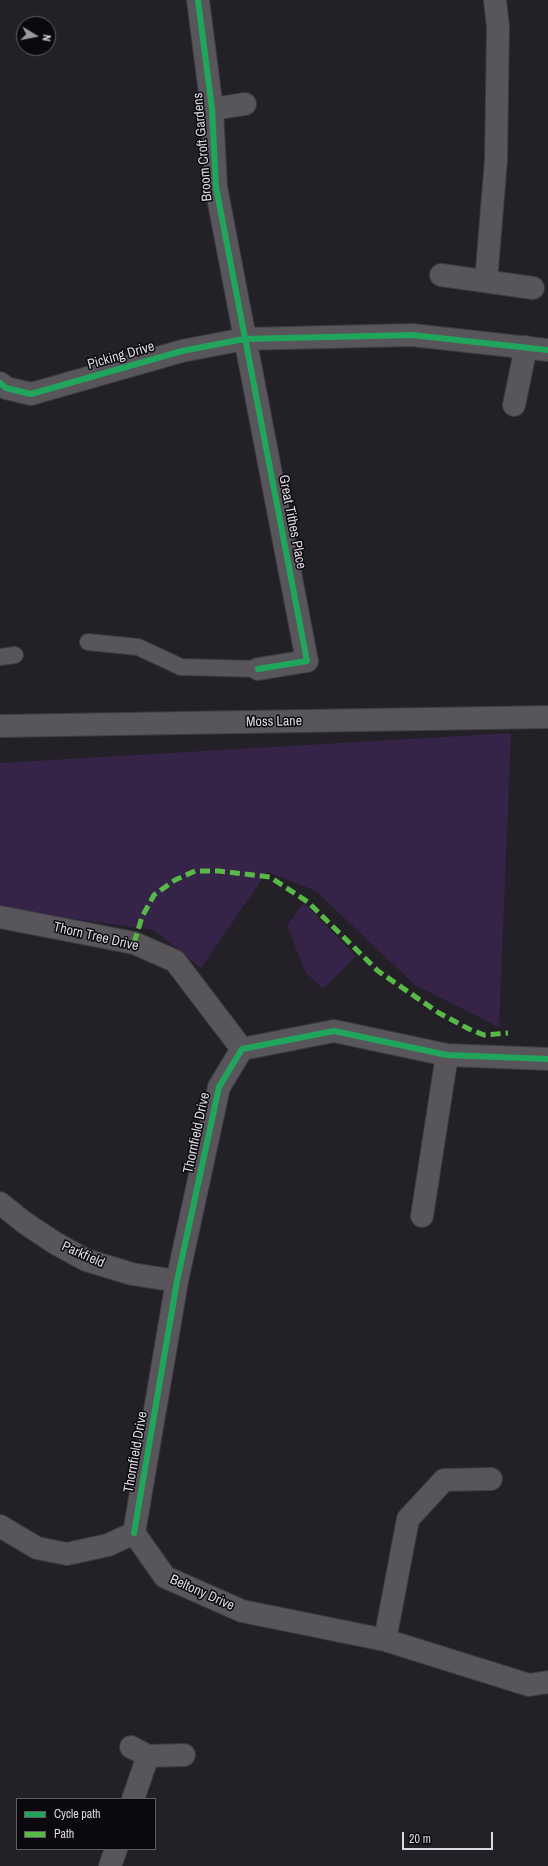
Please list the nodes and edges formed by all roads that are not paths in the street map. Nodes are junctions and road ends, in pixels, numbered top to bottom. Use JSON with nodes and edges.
{"nodes":[{"id":1,"x":198,"y":0,"type":"edge"},
{"id":2,"x":495,"y":0,"type":"edge"},
{"id":3,"x":245,"y":104,"type":"dead end"},
{"id":4,"x":212,"y":109,"type":"junction"},
{"id":5,"x":441,"y":275,"type":"dead end"},
{"id":6,"x":486,"y":281,"type":"junction"},
{"id":7,"x":533,"y":288,"type":"dead end"},
{"id":8,"x":244,"y":339,"type":"junction"},
{"id":9,"x":526,"y":348,"type":"junction"},
{"id":10,"x":548,"y":350,"type":"edge"},
{"id":11,"x":3,"y":386,"type":"edge"},
{"id":12,"x":514,"y":405,"type":"dead end"},
{"id":13,"x":88,"y":642,"type":"dead end"},
{"id":14,"x":258,"y":669,"type":"joint"},
{"id":15,"x":548,"y":717,"type":"edge"},
{"id":16,"x":0,"y":726,"type":"edge"},
{"id":17,"x":0,"y":917,"type":"edge"},
{"id":18,"x":242,"y":1049,"type":"junction"},
{"id":19,"x":447,"y":1055,"type":"junction"},
{"id":20,"x":548,"y":1059,"type":"edge"},
{"id":21,"x":0,"y":1203,"type":"edge"},
{"id":22,"x":422,"y":1216,"type":"dead end"},
{"id":23,"x":177,"y":1281,"type":"junction"},
{"id":24,"x":491,"y":1479,"type":"dead end"},
{"id":25,"x":0,"y":1526,"type":"edge"},
{"id":26,"x":134,"y":1533,"type":"junction"},
{"id":27,"x":385,"y":1640,"type":"junction"},
{"id":28,"x":548,"y":1682,"type":"edge"},
{"id":29,"x":184,"y":1755,"type":"dead end"},
{"id":30,"x":133,"y":1798,"type":"edge"},
{"id":31,"x":116,"y":1850,"type":"edge"},
{"id":32,"x":110,"y":1866,"type":"edge"}],
"edges":[{"from":1,"to":4,"type":"street","name":"Broom Croft Gardens"},
{"from":2,"to":6,"type":"street"},
{"from":3,"to":4,"type":"street"},
{"from":4,"to":8,"type":"street","name":"Broom Croft Gardens"},
{"from":5,"to":6,"type":"street"},
{"from":6,"to":7,"type":"street"},
{"from":8,"to":9,"type":"street","name":"Picking Drive"},
{"from":8,"to":11,"type":"street","name":"Picking Drive"},
{"from":8,"to":14,"type":"street","name":"Great Tithes Place"},
{"from":9,"to":10,"type":"street","name":"Picking Drive"},
{"from":9,"to":12,"type":"street"},
{"from":13,"to":14,"type":"lane"},
{"from":15,"to":16,"type":"street","name":"Moss Lane"},
{"from":17,"to":18,"type":"street","name":"Thorn Tree Drive"},
{"from":18,"to":19,"type":"street"},
{"from":18,"to":23,"type":"street","name":"Thornfield Drive"},
{"from":19,"to":20,"type":"street"},
{"from":19,"to":22,"type":"street"},
{"from":21,"to":23,"type":"street","name":"Parkfield"},
{"from":23,"to":26,"type":"street","name":"Thornfield Drive"},
{"from":24,"to":27,"type":"street"},
{"from":25,"to":26,"type":"street"},
{"from":26,"to":27,"type":"street","name":"Beltony Drive"},
{"from":27,"to":28,"type":"street","name":"Beltony Drive"},
{"from":29,"to":30,"type":"street"},
{"from":31,"to":32,"type":"street"}]}
